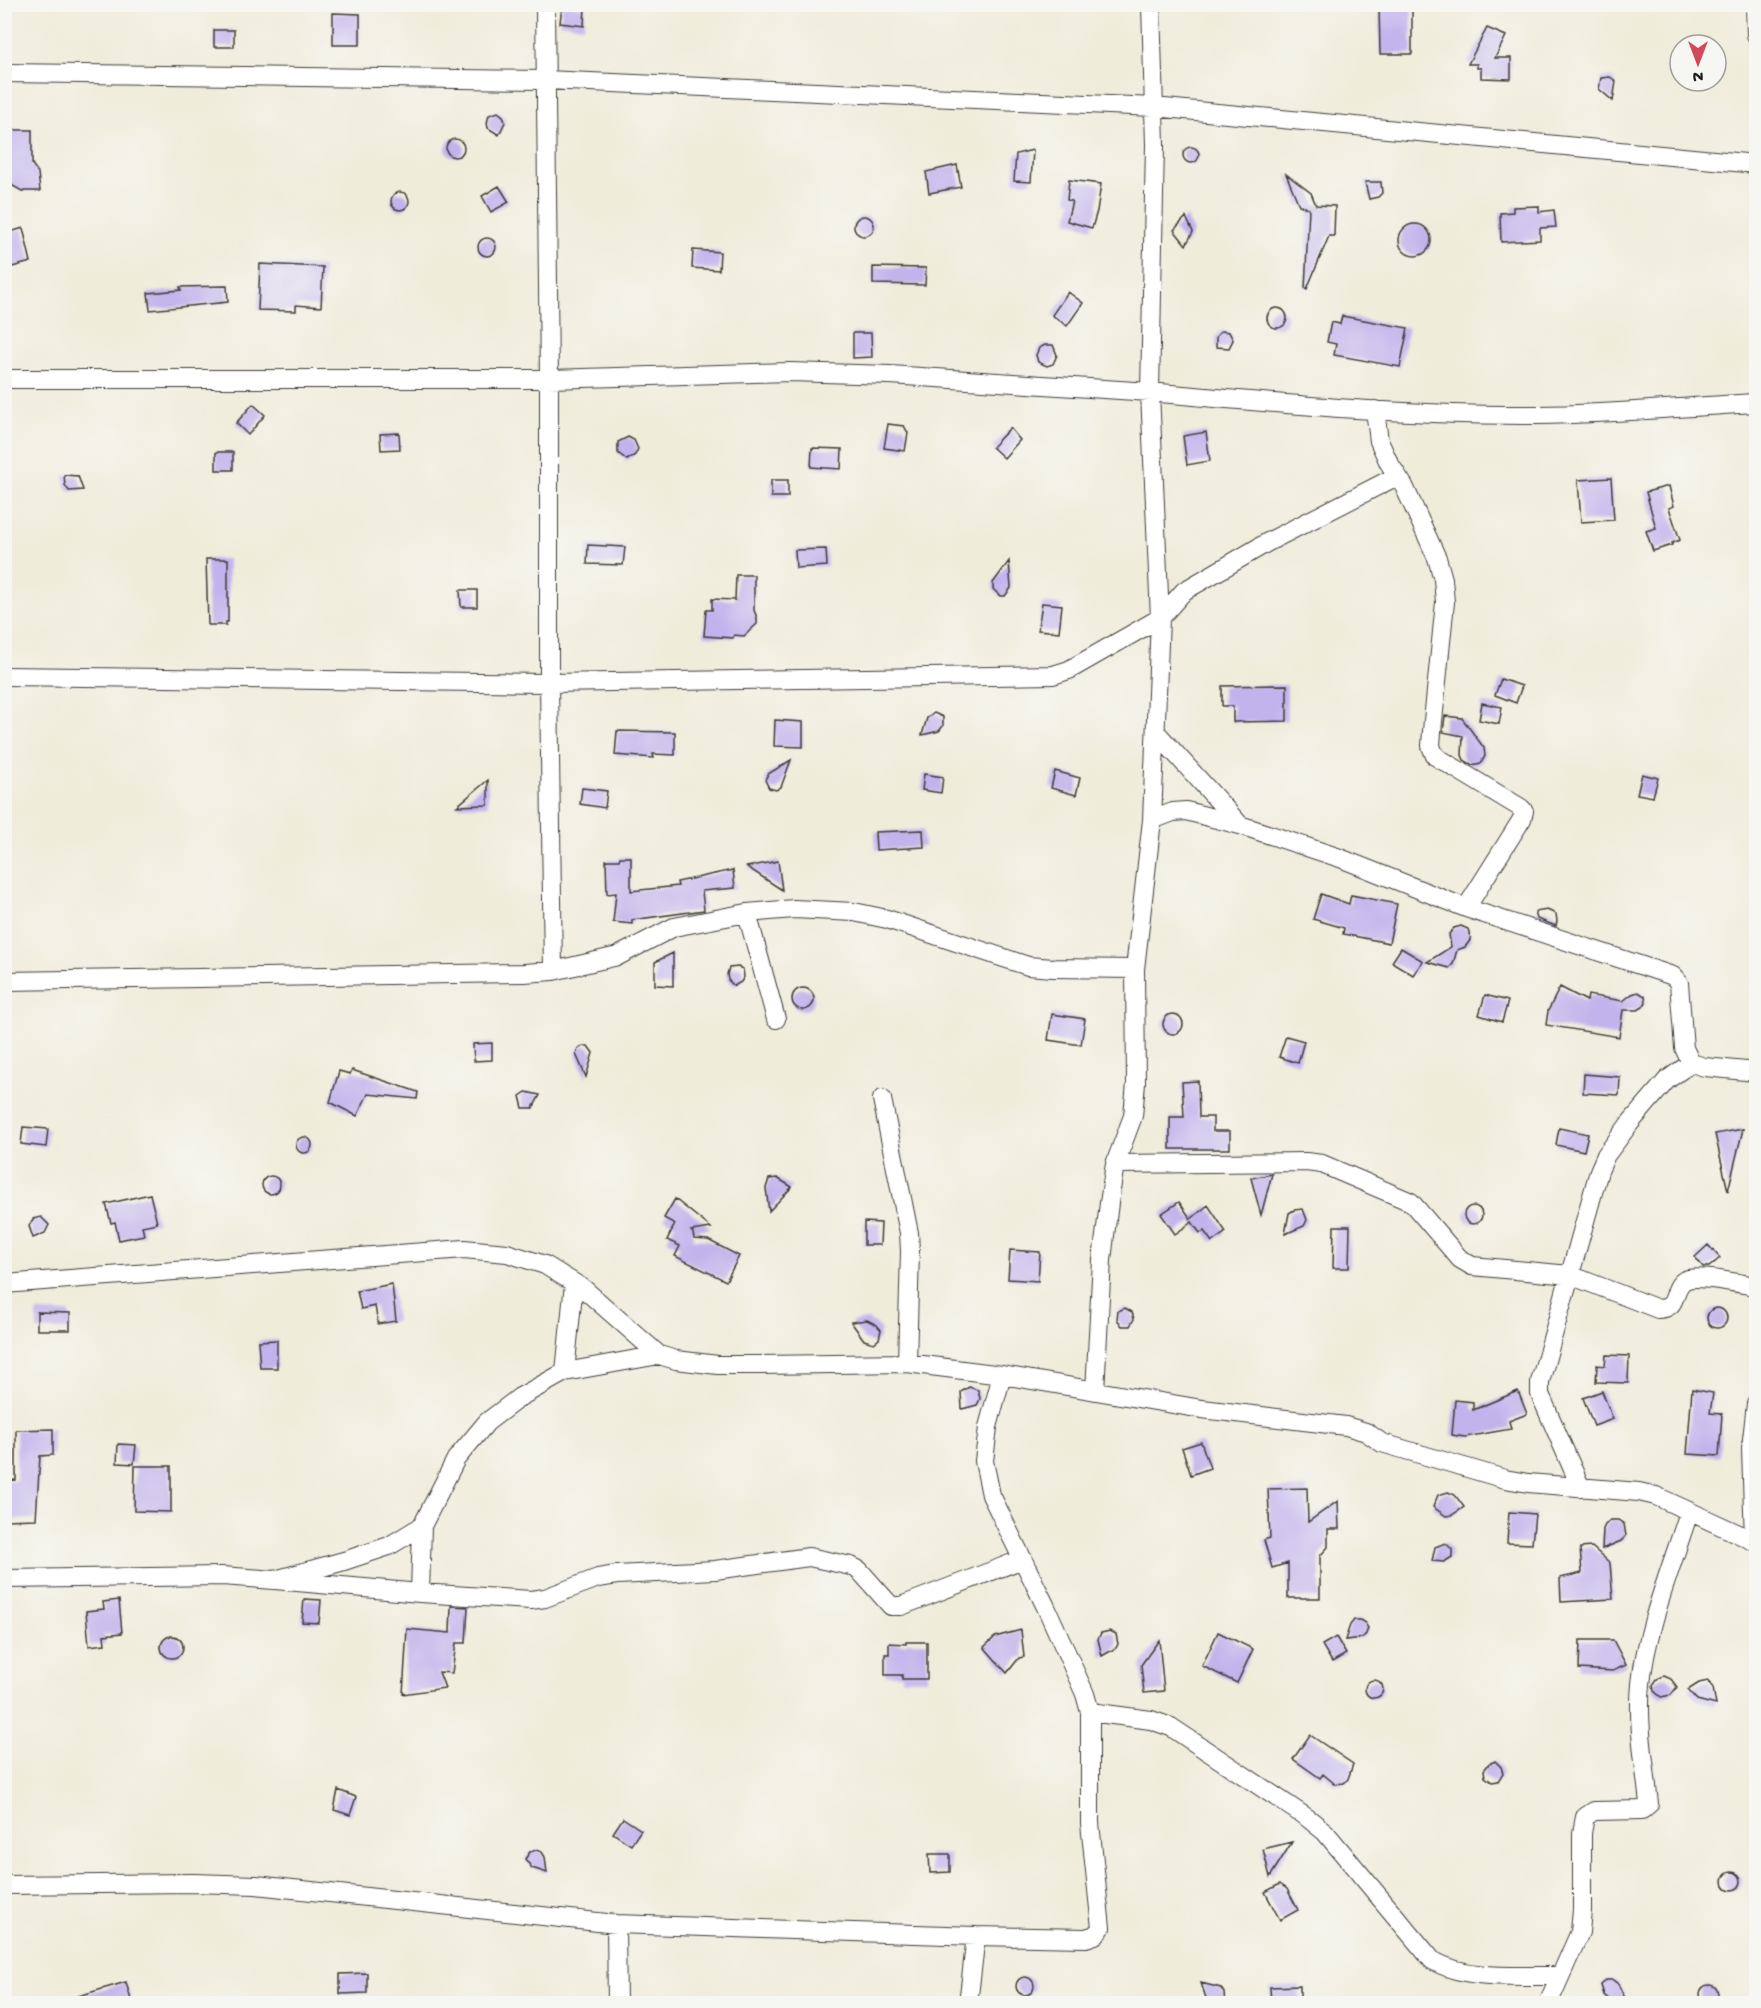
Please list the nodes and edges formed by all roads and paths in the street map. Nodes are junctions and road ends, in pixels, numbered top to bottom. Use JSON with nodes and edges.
{"nodes":[{"id":1,"x":545,"y":4,"type":"edge"},
{"id":2,"x":1151,"y":4,"type":"edge"},
{"id":3,"x":1755,"y":4,"type":"edge"},
{"id":4,"x":1756,"y":35,"type":"edge"},
{"id":5,"x":4,"y":73,"type":"edge"},
{"id":6,"x":545,"y":81,"type":"junction"},
{"id":7,"x":1154,"y":107,"type":"junction"},
{"id":8,"x":1756,"y":164,"type":"edge"},
{"id":9,"x":4,"y":379,"type":"edge"},
{"id":10,"x":549,"y":379,"type":"junction"},
{"id":11,"x":1150,"y":392,"type":"junction"},
{"id":12,"x":1756,"y":403,"type":"edge"},
{"id":13,"x":1375,"y":410,"type":"junction"},
{"id":14,"x":1397,"y":476,"type":"junction"},
{"id":15,"x":1160,"y":618,"type":"junction"},
{"id":16,"x":4,"y":676,"type":"edge"},
{"id":17,"x":549,"y":683,"type":"junction"},
{"id":18,"x":1156,"y":732,"type":"junction"},
{"id":19,"x":1152,"y":820,"type":"junction"},
{"id":20,"x":1240,"y":825,"type":"junction"},
{"id":21,"x":1466,"y":908,"type":"junction"},
{"id":22,"x":747,"y":913,"type":"junction"},
{"id":23,"x":1136,"y":969,"type":"junction"},
{"id":24,"x":553,"y":971,"type":"junction"},
{"id":25,"x":4,"y":981,"type":"edge"},
{"id":26,"x":776,"y":1019,"type":"dead end"},
{"id":27,"x":1691,"y":1063,"type":"junction"},
{"id":28,"x":1756,"y":1072,"type":"edge"},
{"id":29,"x":882,"y":1099,"type":"dead end"},
{"id":30,"x":1115,"y":1164,"type":"junction"},
{"id":31,"x":1570,"y":1275,"type":"junction"},
{"id":32,"x":574,"y":1283,"type":"junction"},
{"id":33,"x":4,"y":1284,"type":"edge"},
{"id":34,"x":1756,"y":1286,"type":"edge"},
{"id":35,"x":659,"y":1355,"type":"junction"},
{"id":36,"x":907,"y":1363,"type":"junction"},
{"id":37,"x":566,"y":1372,"type":"junction"},
{"id":38,"x":1002,"y":1375,"type":"junction"},
{"id":39,"x":1095,"y":1391,"type":"junction"},
{"id":40,"x":1756,"y":1404,"type":"edge"},
{"id":41,"x":1581,"y":1488,"type":"junction"},
{"id":42,"x":1689,"y":1512,"type":"junction"},
{"id":43,"x":422,"y":1526,"type":"junction"},
{"id":44,"x":1755,"y":1541,"type":"edge"},
{"id":45,"x":1023,"y":1559,"type":"junction"},
{"id":46,"x":4,"y":1579,"type":"edge"},
{"id":47,"x":275,"y":1580,"type":"junction"},
{"id":48,"x":420,"y":1593,"type":"junction"},
{"id":49,"x":1090,"y":1712,"type":"junction"},
{"id":50,"x":4,"y":1885,"type":"edge"},
{"id":51,"x":616,"y":1924,"type":"junction"},
{"id":52,"x":976,"y":1936,"type":"junction"},
{"id":53,"x":1560,"y":1976,"type":"junction"},
{"id":54,"x":616,"y":2004,"type":"edge"},
{"id":55,"x":968,"y":2004,"type":"edge"},
{"id":56,"x":1548,"y":2004,"type":"edge"}],
"edges":[{"from":1,"to":6,"type":"street"},
{"from":2,"to":7,"type":"street"},
{"from":3,"to":4,"type":"street"},
{"from":5,"to":6,"type":"street"},
{"from":6,"to":7,"type":"street"},
{"from":6,"to":10,"type":"street"},
{"from":7,"to":8,"type":"street"},
{"from":7,"to":11,"type":"street"},
{"from":9,"to":10,"type":"street"},
{"from":10,"to":11,"type":"street"},
{"from":10,"to":17,"type":"street"},
{"from":11,"to":13,"type":"street"},
{"from":11,"to":15,"type":"street"},
{"from":12,"to":13,"type":"street"},
{"from":13,"to":14,"type":"street"},
{"from":14,"to":15,"type":"street"},
{"from":14,"to":21,"type":"street"},
{"from":15,"to":17,"type":"street"},
{"from":15,"to":18,"type":"street"},
{"from":16,"to":17,"type":"street"},
{"from":17,"to":24,"type":"street"},
{"from":18,"to":19,"type":"street"},
{"from":18,"to":20,"type":"street"},
{"from":19,"to":20,"type":"street"},
{"from":19,"to":23,"type":"street"},
{"from":20,"to":21,"type":"street"},
{"from":21,"to":27,"type":"street"},
{"from":22,"to":23,"type":"street"},
{"from":22,"to":24,"type":"street"},
{"from":22,"to":26,"type":"street"},
{"from":23,"to":30,"type":"street"},
{"from":24,"to":25,"type":"street"},
{"from":27,"to":28,"type":"street"},
{"from":27,"to":31,"type":"street"},
{"from":29,"to":36,"type":"street"},
{"from":30,"to":31,"type":"street"},
{"from":30,"to":39,"type":"street"},
{"from":31,"to":34,"type":"street"},
{"from":31,"to":41,"type":"street"},
{"from":32,"to":33,"type":"street"},
{"from":32,"to":35,"type":"street"},
{"from":32,"to":37,"type":"street"},
{"from":35,"to":36,"type":"street"},
{"from":35,"to":37,"type":"street"},
{"from":36,"to":38,"type":"street"},
{"from":37,"to":43,"type":"street"},
{"from":38,"to":39,"type":"street"},
{"from":38,"to":45,"type":"street"},
{"from":39,"to":41,"type":"street"},
{"from":40,"to":44,"type":"street"},
{"from":41,"to":42,"type":"street"},
{"from":42,"to":44,"type":"street"},
{"from":42,"to":53,"type":"street"},
{"from":43,"to":47,"type":"street"},
{"from":43,"to":48,"type":"street"},
{"from":45,"to":48,"type":"street"},
{"from":45,"to":49,"type":"street"},
{"from":46,"to":47,"type":"street"},
{"from":47,"to":48,"type":"street"},
{"from":49,"to":52,"type":"street"},
{"from":49,"to":53,"type":"street"},
{"from":50,"to":51,"type":"street"},
{"from":51,"to":52,"type":"street"},
{"from":51,"to":54,"type":"street"},
{"from":52,"to":55,"type":"street"},
{"from":53,"to":56,"type":"street"}]}
